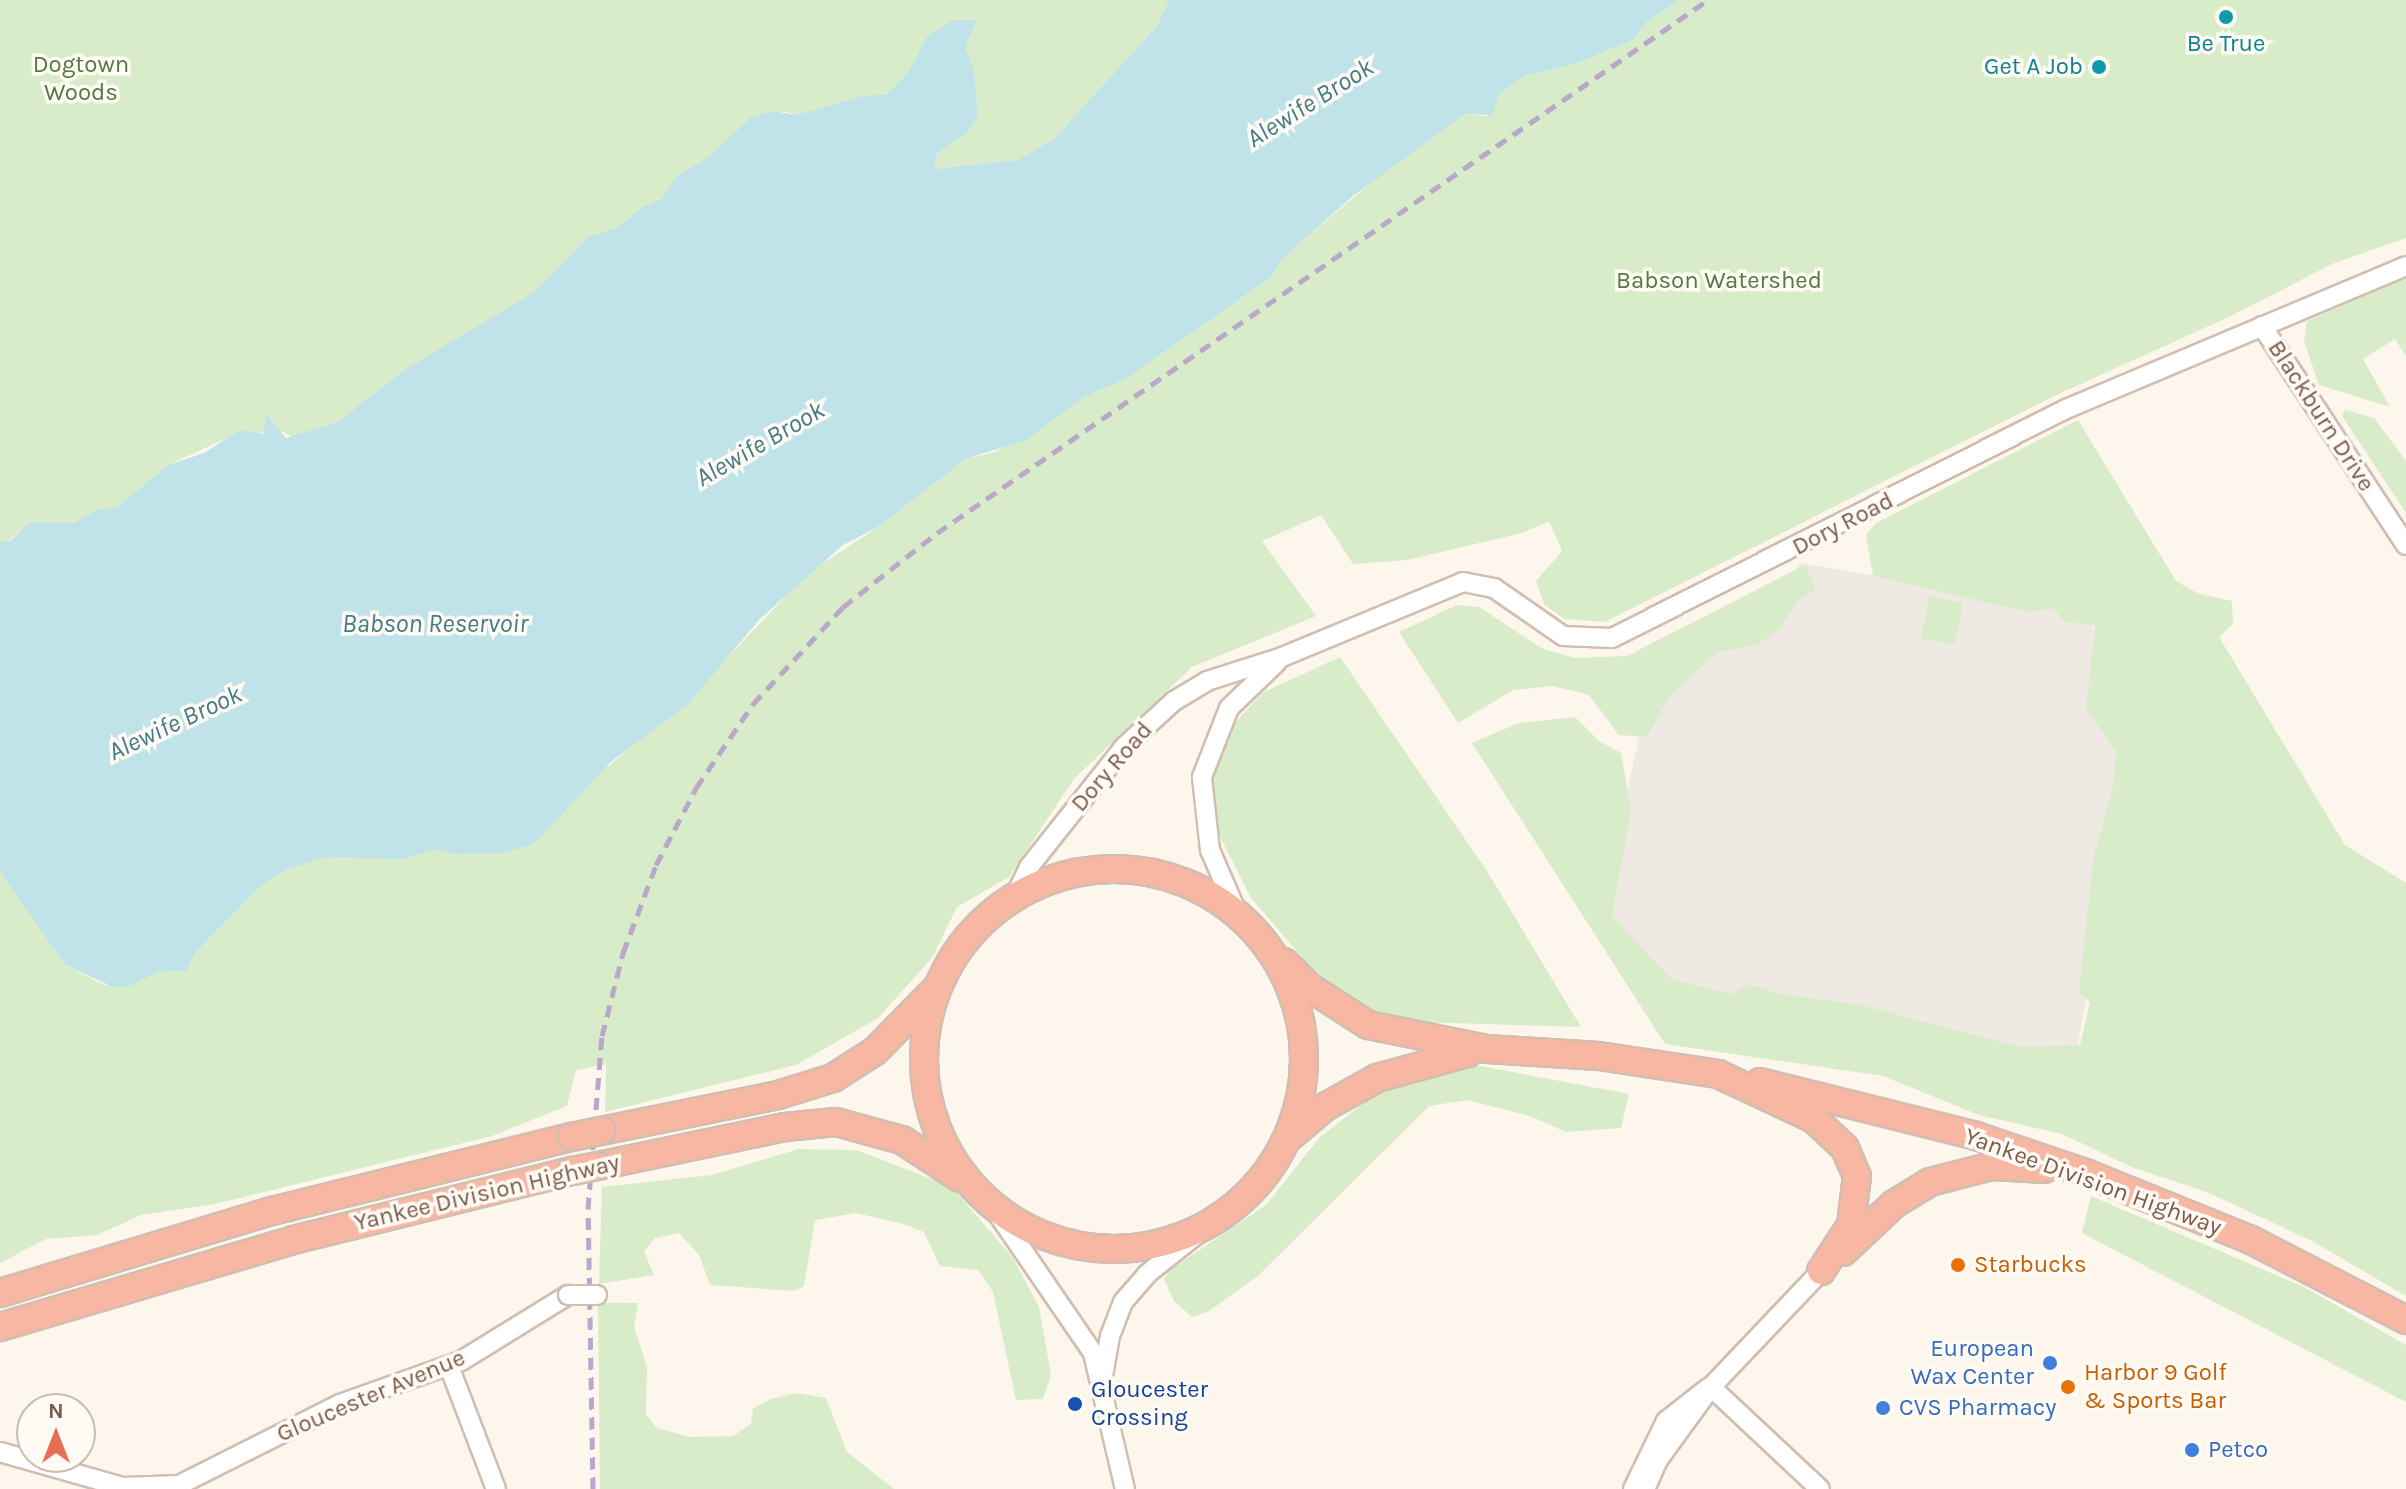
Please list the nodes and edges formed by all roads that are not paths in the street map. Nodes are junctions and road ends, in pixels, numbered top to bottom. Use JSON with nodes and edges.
{"nodes":[{"id":1,"x":2406,"y":266,"type":"edge"},
{"id":2,"x":2262,"y":326,"type":"junction"},
{"id":3,"x":2406,"y":545,"type":"edge"},
{"id":4,"x":1282,"y":657,"type":"junction"},
{"id":5,"x":1016,"y":894,"type":"junction"},
{"id":6,"x":1238,"y":915,"type":"junction"},
{"id":7,"x":1265,"y":942,"type":"junction"},
{"id":8,"x":937,"y":989,"type":"junction"},
{"id":9,"x":1487,"y":1049,"type":"junction"},
{"id":10,"x":1718,"y":1074,"type":"junction"},
{"id":11,"x":1286,"y":1140,"type":"junction"},
{"id":12,"x":2088,"y":1174,"type":"junction"},
{"id":13,"x":970,"y":1184,"type":"junction"},
{"id":14,"x":991,"y":1204,"type":"junction"},
{"id":15,"x":1216,"y":1219,"type":"junction"},
{"id":16,"x":1821,"y":1271,"type":"junction"},
{"id":17,"x":0,"y":1293,"type":"edge"},
{"id":18,"x":597,"y":1295,"type":"dead end"},
{"id":19,"x":2406,"y":1320,"type":"edge"},
{"id":20,"x":0,"y":1327,"type":"edge"},
{"id":21,"x":449,"y":1366,"type":"junction"},
{"id":22,"x":1102,"y":1387,"type":"junction"},
{"id":23,"x":1711,"y":1387,"type":"junction"},
{"id":24,"x":72,"y":1473,"type":"edge"},
{"id":25,"x":496,"y":1489,"type":"edge"},
{"id":26,"x":1125,"y":1489,"type":"edge"},
{"id":27,"x":1633,"y":1489,"type":"edge"},
{"id":28,"x":1645,"y":1489,"type":"edge"},
{"id":29,"x":1820,"y":1489,"type":"edge"}],
"edges":[{"from":1,"to":2,"type":"street","name":"Dory Road"},
{"from":2,"to":3,"type":"street","name":"Blackburn Drive"},
{"from":2,"to":4,"type":"street","name":"Dory Road"},
{"from":4,"to":5,"type":"street","name":"Dory Road"},
{"from":4,"to":6,"type":"street","name":"Dory Road"},
{"from":5,"to":6,"type":"highway"},
{"from":5,"to":8,"type":"highway"},
{"from":6,"to":7,"type":"highway"},
{"from":7,"to":9,"type":"highway"},
{"from":7,"to":11,"type":"highway"},
{"from":8,"to":13,"type":"highway"},
{"from":8,"to":17,"type":"highway","name":"Yankee Division Highway","bridge":true},
{"from":9,"to":10,"type":"highway"},
{"from":9,"to":11,"type":"highway"},
{"from":10,"to":12,"type":"highway","name":"Yankee Division Highway"},
{"from":10,"to":16,"type":"highway"},
{"from":11,"to":15,"type":"highway"},
{"from":12,"to":16,"type":"highway"},
{"from":12,"to":19,"type":"highway","name":"Yankee Division Highway"},
{"from":13,"to":14,"type":"highway"},
{"from":13,"to":20,"type":"highway","name":"Yankee Division Highway"},
{"from":14,"to":15,"type":"highway"},
{"from":14,"to":22,"type":"street"},
{"from":15,"to":22,"type":"street"},
{"from":16,"to":23,"type":"street"},
{"from":18,"to":21,"type":"street","name":"Gloucester Avenue","bridge":true},
{"from":21,"to":24,"type":"street","name":"Gloucester Avenue"},
{"from":21,"to":25,"type":"street"},
{"from":22,"to":26,"type":"street"},
{"from":23,"to":27,"type":"street"},
{"from":23,"to":28,"type":"street"},
{"from":23,"to":29,"type":"street"}]}
